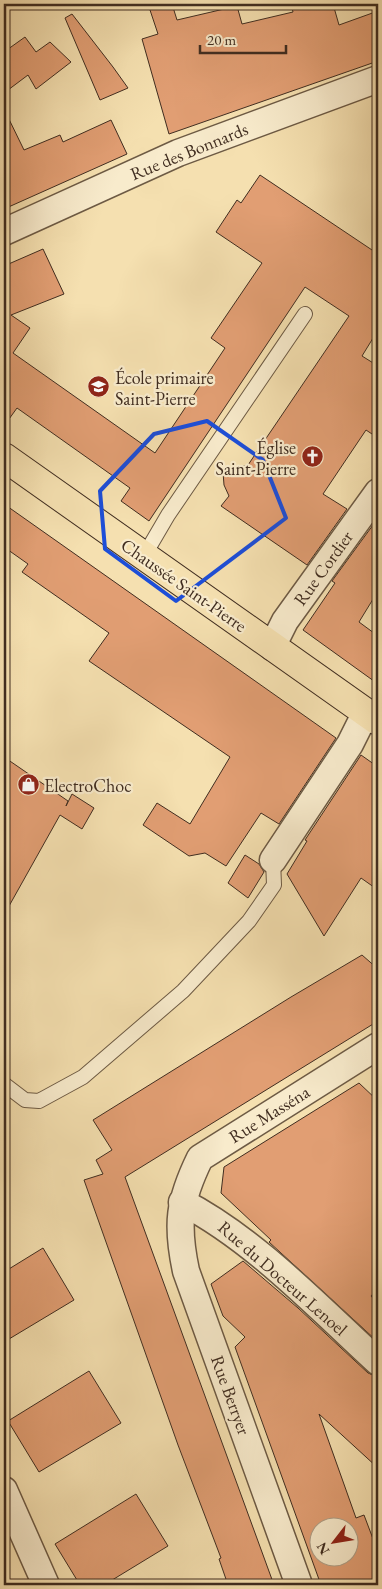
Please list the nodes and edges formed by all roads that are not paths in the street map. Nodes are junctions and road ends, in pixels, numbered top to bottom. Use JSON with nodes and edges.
{"nodes":[{"id":1,"x":378,"y":79,"type":"edge"},
{"id":2,"x":4,"y":232,"type":"edge"},
{"id":3,"x":305,"y":314,"type":"dead end"},
{"id":4,"x":4,"y":457,"type":"edge"},
{"id":5,"x":378,"y":492,"type":"edge"},
{"id":6,"x":144,"y":556,"type":"junction"},
{"id":7,"x":272,"y":647,"type":"junction"},
{"id":8,"x":372,"y":716,"type":"edge"},
{"id":9,"x":273,"y":860,"type":"joint"},
{"id":10,"x":375,"y":1055,"type":"edge"},
{"id":11,"x":4,"y":1084,"type":"edge"},
{"id":12,"x":182,"y":1202,"type":"junction"},
{"id":13,"x":378,"y":1362,"type":"edge"},
{"id":14,"x":4,"y":1490,"type":"edge"},
{"id":15,"x":46,"y":1585,"type":"edge"},
{"id":16,"x":299,"y":1585,"type":"edge"}],
"edges":[{"from":1,"to":2,"type":"street","name":"Rue des Bonnards"},
{"from":3,"to":6,"type":"lane"},
{"from":4,"to":6,"type":"main road","name":"Chaussée Saint-Pierre"},
{"from":5,"to":7,"type":"street","name":"Rue Cordier"},
{"from":6,"to":7,"type":"main road","name":"Chaussée Saint-Pierre"},
{"from":7,"to":8,"type":"main road","name":"Chaussée Saint-Pierre"},
{"from":8,"to":9,"type":"street","name":"Chaussée Saint-Pierre"},
{"from":9,"to":11,"type":"lane"},
{"from":10,"to":12,"type":"street","name":"Rue Masséna"},
{"from":12,"to":13,"type":"street","name":"Rue du Docteur Lenoel"},
{"from":12,"to":16,"type":"street","name":"Rue Berryer"},
{"from":14,"to":15,"type":"street"}]}
